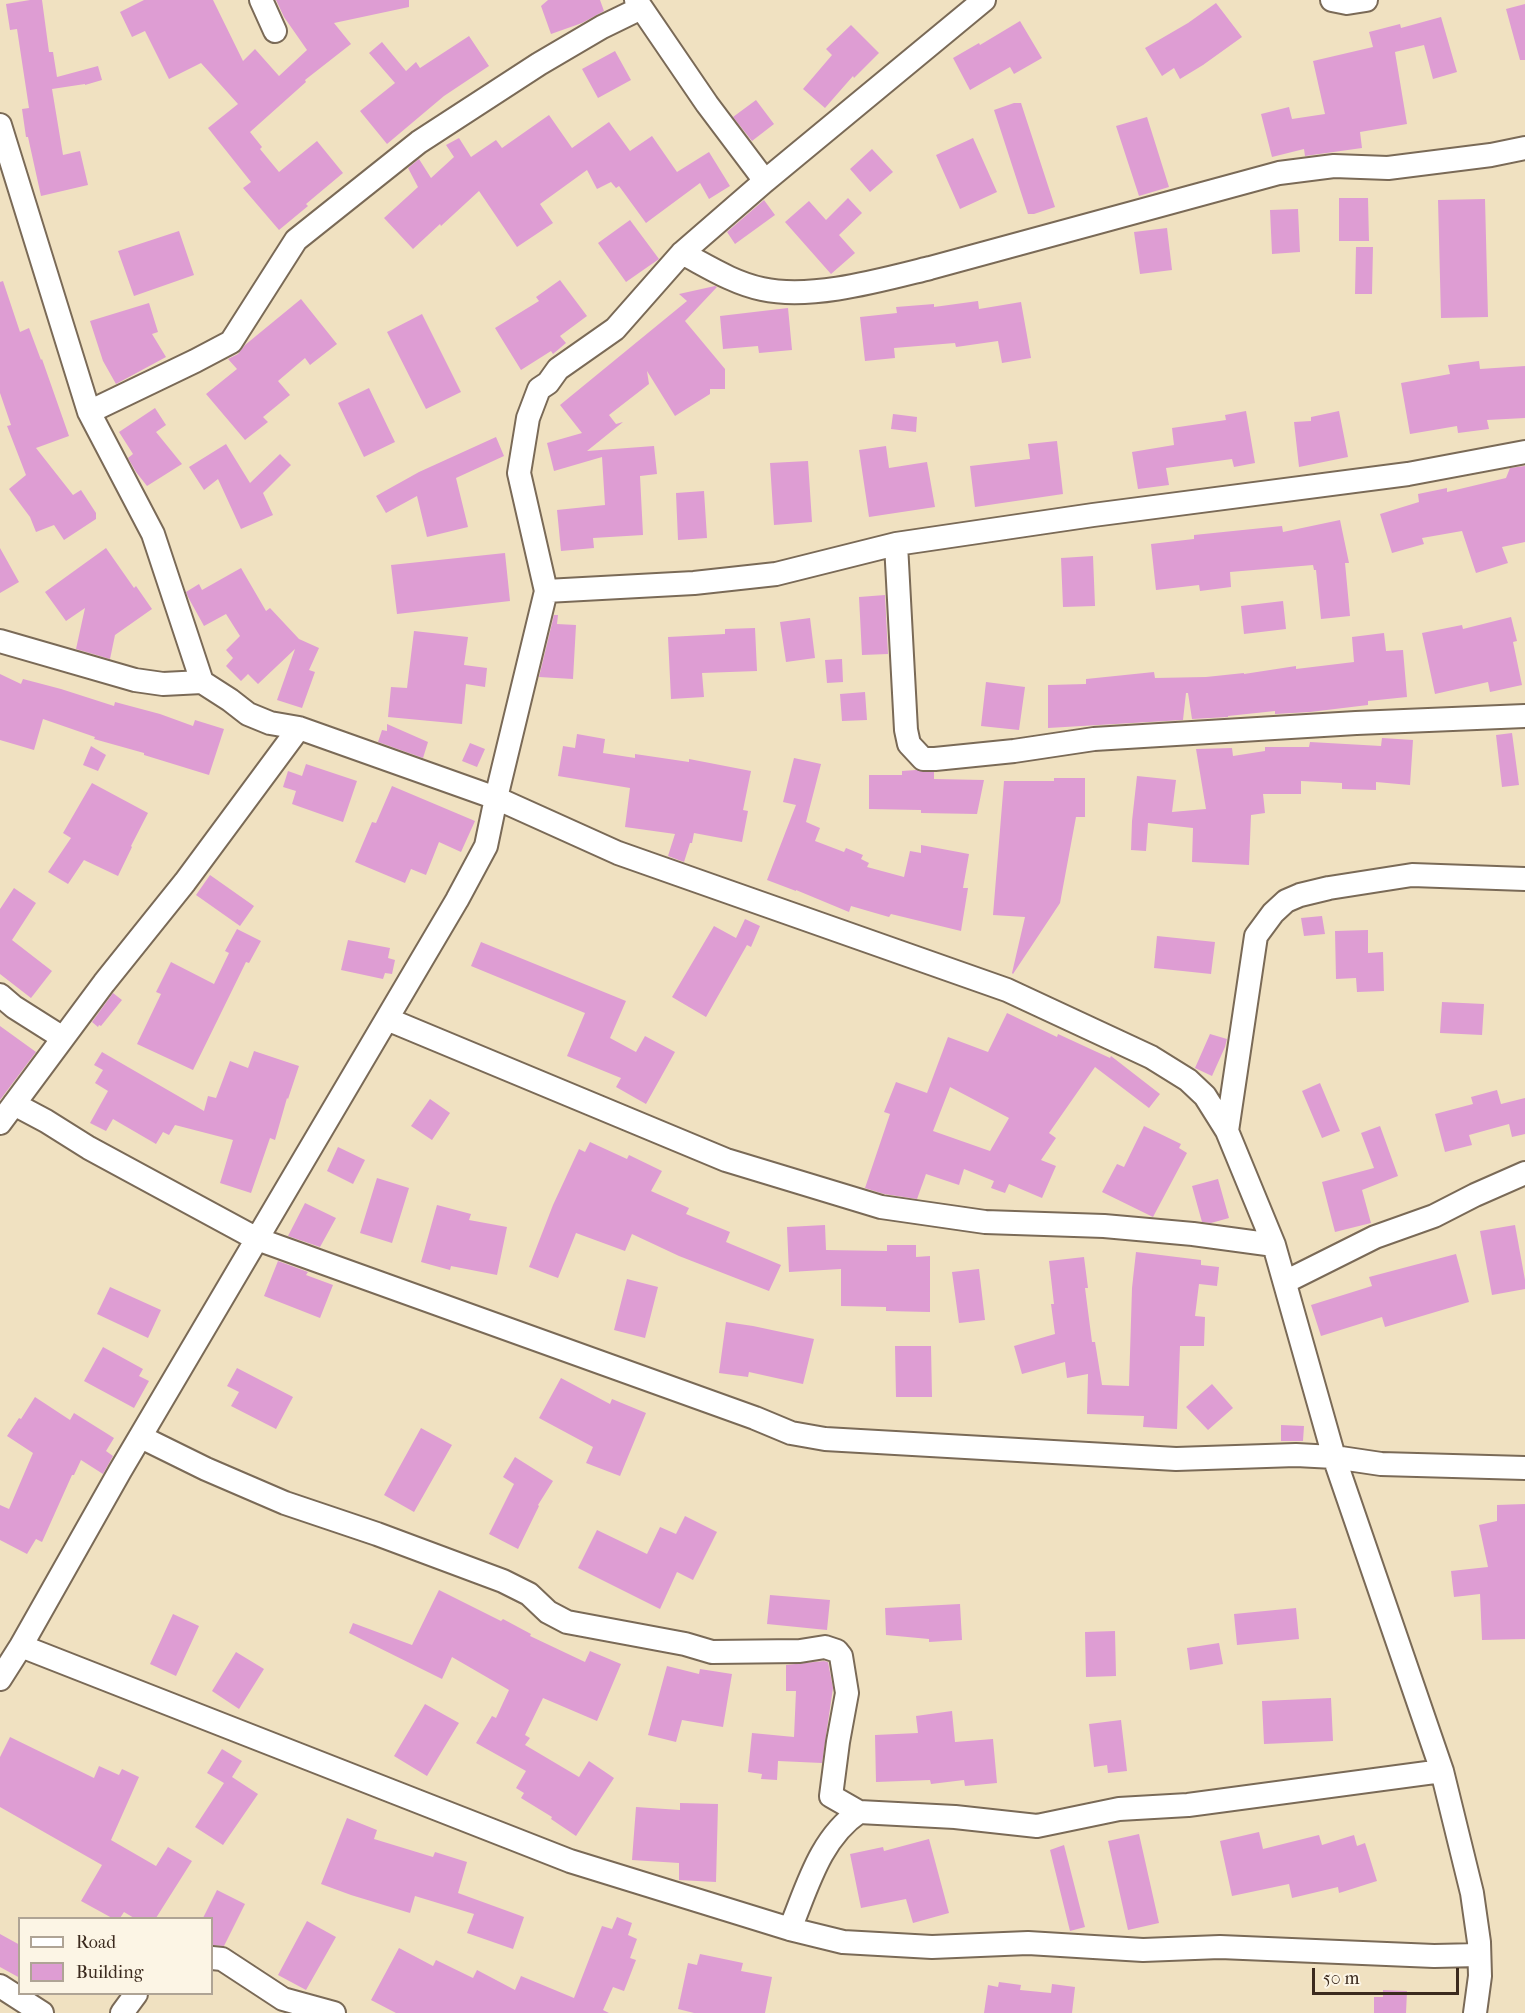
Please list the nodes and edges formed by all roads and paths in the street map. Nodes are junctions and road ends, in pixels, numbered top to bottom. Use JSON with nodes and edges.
{"nodes":[{"id":1,"x":261,"y":0,"type":"edge"},
{"id":2,"x":984,"y":0,"type":"edge"},
{"id":3,"x":1332,"y":0,"type":"edge"},
{"id":4,"x":1366,"y":0,"type":"edge"},
{"id":5,"x":638,"y":4,"type":"edge"},
{"id":6,"x":275,"y":31,"type":"dead end"},
{"id":7,"x":0,"y":125,"type":"edge"},
{"id":8,"x":1525,"y":148,"type":"edge"},
{"id":9,"x":765,"y":181,"type":"junction"},
{"id":10,"x":682,"y":253,"type":"junction"},
{"id":11,"x":89,"y":412,"type":"junction"},
{"id":12,"x":1525,"y":452,"type":"edge"},
{"id":13,"x":896,"y":544,"type":"junction"},
{"id":14,"x":546,"y":591,"type":"junction"},
{"id":15,"x":0,"y":641,"type":"edge"},
{"id":16,"x":202,"y":682,"type":"junction"},
{"id":17,"x":1525,"y":716,"type":"edge"},
{"id":18,"x":299,"y":728,"type":"junction"},
{"id":19,"x":496,"y":798,"type":"junction"},
{"id":20,"x":1525,"y":879,"type":"edge"},
{"id":21,"x":0,"y":994,"type":"edge"},
{"id":22,"x":387,"y":1019,"type":"junction"},
{"id":23,"x":63,"y":1038,"type":"junction"},
{"id":24,"x":14,"y":1104,"type":"junction"},
{"id":25,"x":0,"y":1123,"type":"edge"},
{"id":26,"x":1227,"y":1131,"type":"junction"},
{"id":27,"x":1525,"y":1173,"type":"edge"},
{"id":28,"x":257,"y":1239,"type":"junction"},
{"id":29,"x":1274,"y":1245,"type":"junction"},
{"id":30,"x":1285,"y":1282,"type":"junction"},
{"id":31,"x":141,"y":1437,"type":"junction"},
{"id":32,"x":1334,"y":1457,"type":"junction"},
{"id":33,"x":1525,"y":1468,"type":"edge"},
{"id":34,"x":21,"y":1646,"type":"junction"},
{"id":35,"x":0,"y":1679,"type":"edge"},
{"id":36,"x":1442,"y":1771,"type":"junction"},
{"id":37,"x":859,"y":1812,"type":"junction"},
{"id":38,"x":790,"y":1929,"type":"junction"},
{"id":39,"x":1479,"y":1955,"type":"junction"},
{"id":40,"x":213,"y":1958,"type":"edge"},
{"id":41,"x":0,"y":1986,"type":"edge"},
{"id":42,"x":135,"y":1995,"type":"edge"},
{"id":43,"x":42,"y":2013,"type":"edge"},
{"id":44,"x":122,"y":2013,"type":"edge"},
{"id":45,"x":334,"y":2013,"type":"edge"},
{"id":46,"x":1475,"y":2013,"type":"edge"}],
"edges":[{"from":1,"to":6,"type":"street"},
{"from":2,"to":9,"type":"street"},
{"from":3,"to":4,"type":"street"},
{"from":5,"to":9,"type":"street"},
{"from":5,"to":11,"type":"street"},
{"from":7,"to":11,"type":"street"},
{"from":8,"to":10,"type":"street"},
{"from":9,"to":10,"type":"street"},
{"from":10,"to":14,"type":"street"},
{"from":11,"to":16,"type":"street"},
{"from":12,"to":13,"type":"street"},
{"from":13,"to":14,"type":"street"},
{"from":13,"to":17,"type":"street"},
{"from":14,"to":19,"type":"street"},
{"from":15,"to":16,"type":"street"},
{"from":16,"to":18,"type":"street"},
{"from":18,"to":19,"type":"street"},
{"from":18,"to":23,"type":"street"},
{"from":19,"to":22,"type":"street"},
{"from":19,"to":26,"type":"street"},
{"from":20,"to":26,"type":"street"},
{"from":21,"to":23,"type":"street"},
{"from":22,"to":28,"type":"street"},
{"from":22,"to":29,"type":"street"},
{"from":23,"to":24,"type":"street"},
{"from":24,"to":25,"type":"street"},
{"from":24,"to":28,"type":"street"},
{"from":26,"to":29,"type":"street"},
{"from":27,"to":30,"type":"street"},
{"from":28,"to":31,"type":"street"},
{"from":28,"to":32,"type":"street"},
{"from":29,"to":30,"type":"street"},
{"from":30,"to":32,"type":"street"},
{"from":31,"to":34,"type":"street"},
{"from":31,"to":37,"type":"street"},
{"from":32,"to":33,"type":"street"},
{"from":32,"to":36,"type":"street"},
{"from":34,"to":35,"type":"street"},
{"from":34,"to":38,"type":"street"},
{"from":36,"to":37,"type":"street"},
{"from":36,"to":39,"type":"street"},
{"from":37,"to":38,"type":"street"},
{"from":38,"to":39,"type":"street"},
{"from":39,"to":46,"type":"street"},
{"from":40,"to":45,"type":"street"},
{"from":41,"to":43,"type":"street"},
{"from":42,"to":44,"type":"street"}]}
